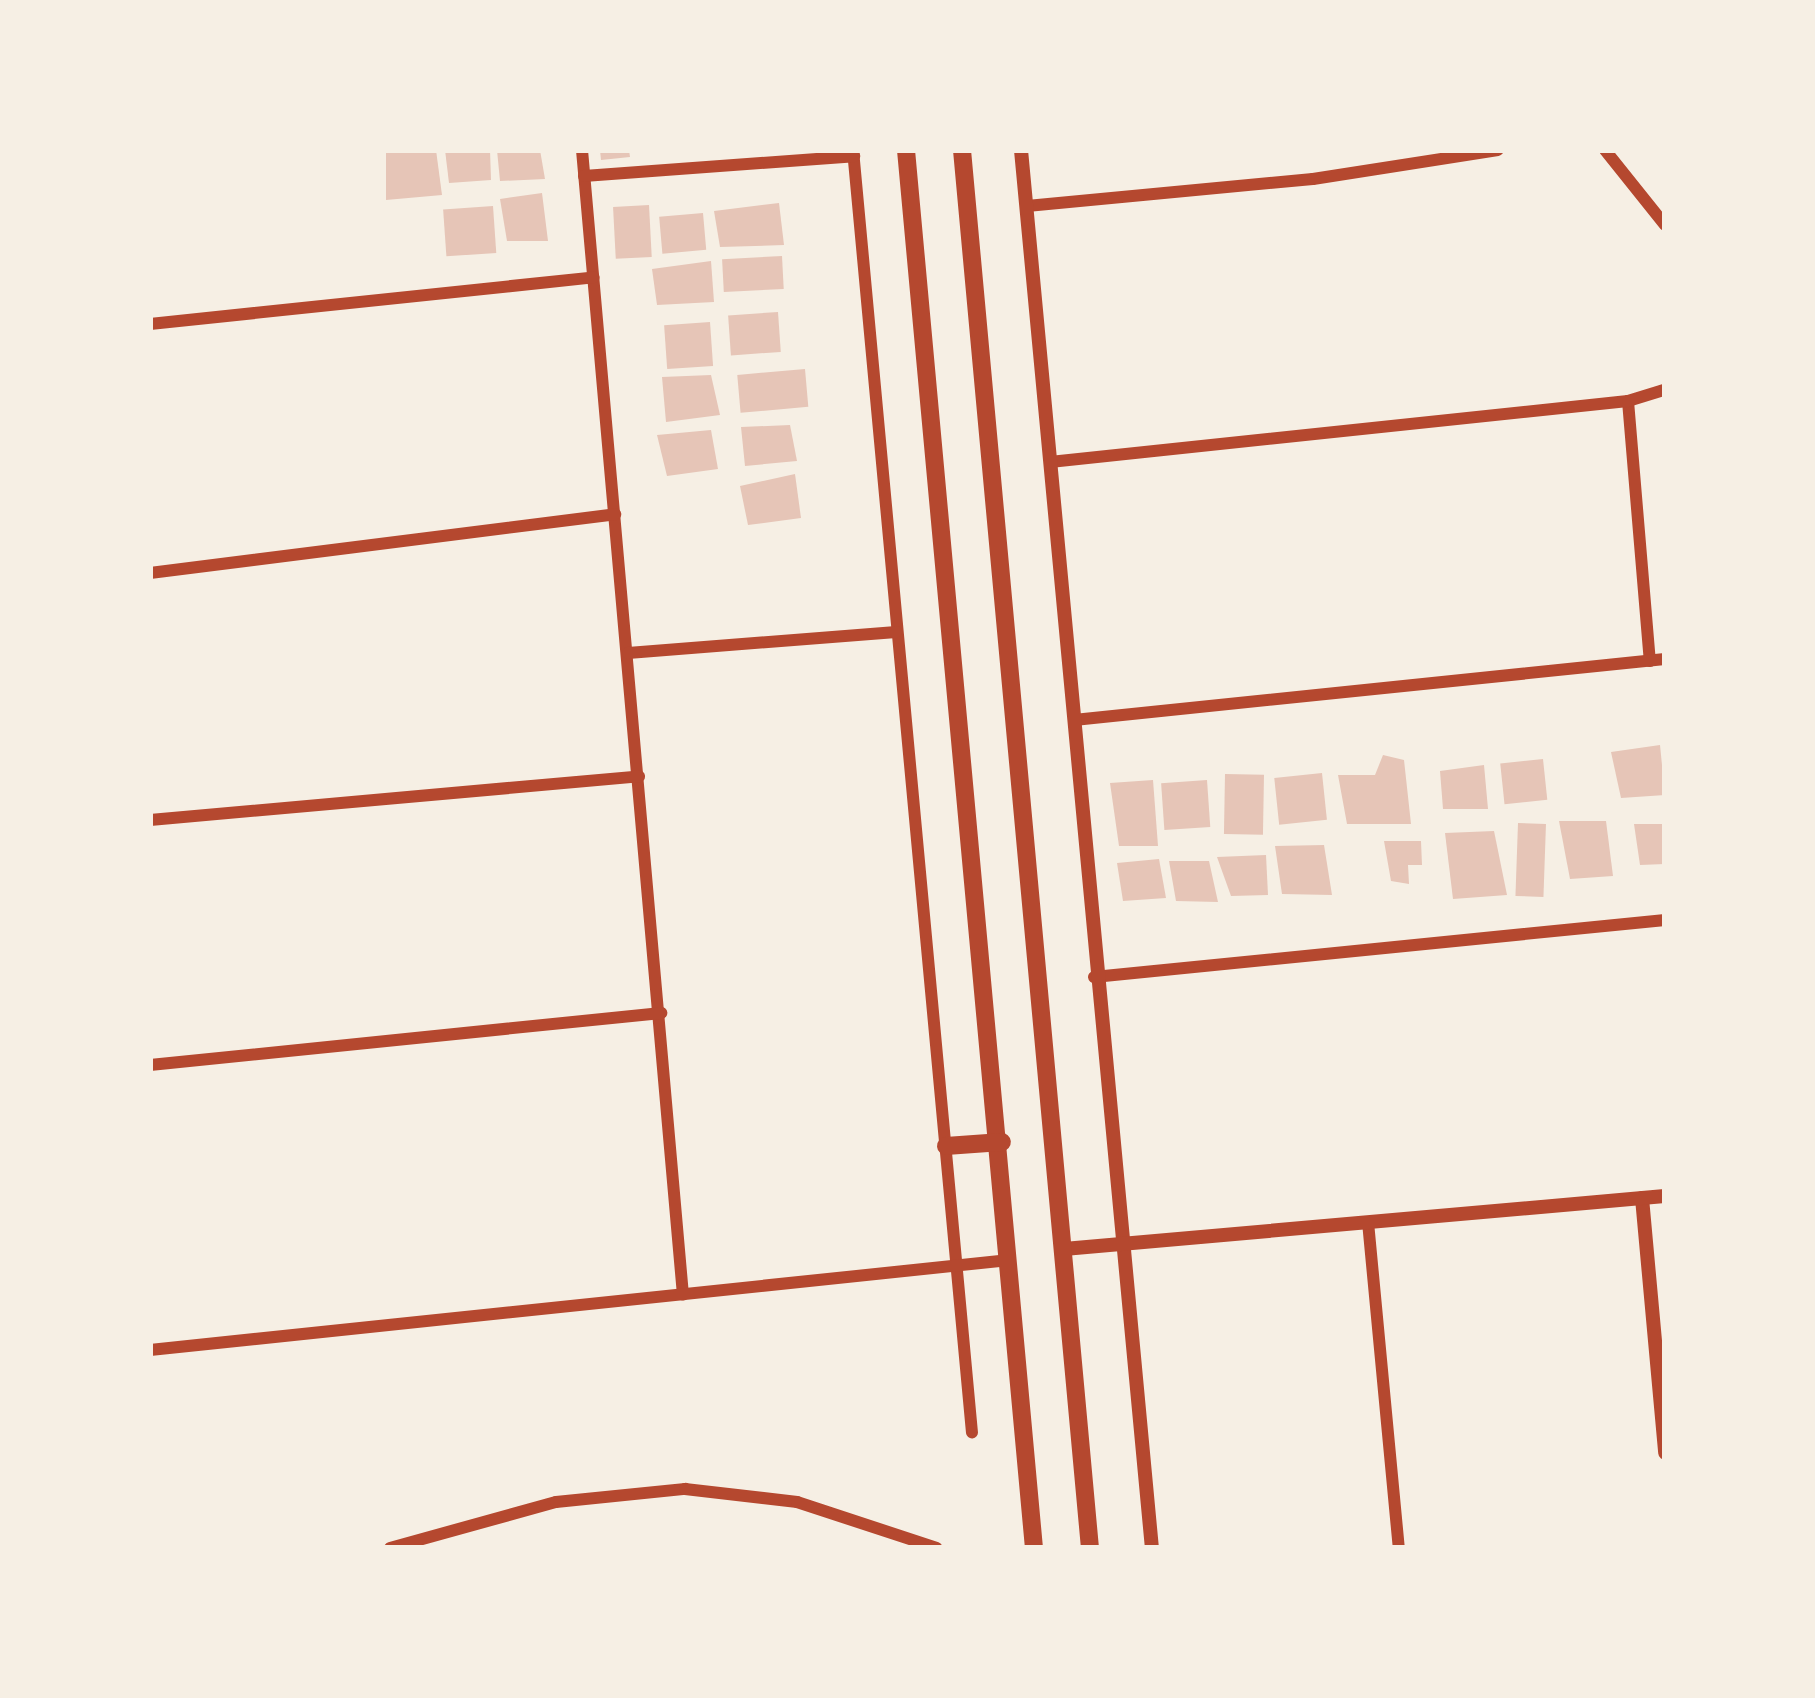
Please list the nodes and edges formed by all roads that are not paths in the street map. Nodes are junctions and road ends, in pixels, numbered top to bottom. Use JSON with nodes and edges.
{"nodes":[{"id":1,"x":582,"y":150,"type":"edge"},
{"id":2,"x":906,"y":150,"type":"edge"},
{"id":3,"x":962,"y":150,"type":"edge"},
{"id":4,"x":1021,"y":150,"type":"edge"},
{"id":5,"x":1498,"y":150,"type":"edge"},
{"id":6,"x":1605,"y":150,"type":"edge"},
{"id":7,"x":854,"y":153,"type":"edge"},
{"id":8,"x":584,"y":176,"type":"junction"},
{"id":9,"x":1028,"y":206,"type":"junction"},
{"id":10,"x":1665,"y":225,"type":"edge"},
{"id":11,"x":593,"y":277,"type":"junction"},
{"id":12,"x":150,"y":324,"type":"edge"},
{"id":13,"x":1665,"y":390,"type":"edge"},
{"id":14,"x":1628,"y":401,"type":"junction"},
{"id":15,"x":1049,"y":462,"type":"junction"},
{"id":16,"x":615,"y":514,"type":"junction"},
{"id":17,"x":150,"y":573,"type":"edge"},
{"id":18,"x":896,"y":632,"type":"junction"},
{"id":19,"x":628,"y":652,"type":"junction"},
{"id":20,"x":1658,"y":660,"type":"edge"},
{"id":21,"x":1073,"y":720,"type":"junction"},
{"id":22,"x":639,"y":776,"type":"junction"},
{"id":23,"x":150,"y":820,"type":"edge"},
{"id":24,"x":1665,"y":920,"type":"edge"},
{"id":25,"x":1094,"y":977,"type":"junction"},
{"id":26,"x":661,"y":1013,"type":"junction"},
{"id":27,"x":150,"y":1065,"type":"edge"},
{"id":28,"x":1001,"y":1142,"type":"junction"},
{"id":29,"x":946,"y":1146,"type":"junction"},
{"id":30,"x":1665,"y":1196,"type":"edge"},
{"id":31,"x":1642,"y":1198,"type":"junction"},
{"id":32,"x":1368,"y":1222,"type":"junction"},
{"id":33,"x":1119,"y":1244,"type":"junction"},
{"id":34,"x":1064,"y":1249,"type":"junction"},
{"id":35,"x":1009,"y":1259,"type":"junction"},
{"id":36,"x":952,"y":1266,"type":"junction"},
{"id":37,"x":683,"y":1295,"type":"junction"},
{"id":38,"x":150,"y":1350,"type":"edge"},
{"id":39,"x":972,"y":1432,"type":"dead end"},
{"id":40,"x":1665,"y":1453,"type":"edge"},
{"id":41,"x":390,"y":1548,"type":"edge"},
{"id":42,"x":937,"y":1548,"type":"edge"},
{"id":43,"x":1034,"y":1548,"type":"edge"},
{"id":44,"x":1090,"y":1548,"type":"edge"},
{"id":45,"x":1152,"y":1548,"type":"edge"},
{"id":46,"x":1400,"y":1548,"type":"edge"}],
"edges":[{"from":1,"to":8,"type":"street"},
{"from":2,"to":28,"type":"highway"},
{"from":3,"to":34,"type":"highway"},
{"from":4,"to":9,"type":"street"},
{"from":5,"to":9,"type":"street"},
{"from":6,"to":10,"type":"street"},
{"from":7,"to":8,"type":"street"},
{"from":7,"to":18,"type":"street"},
{"from":8,"to":11,"type":"street"},
{"from":9,"to":15,"type":"street"},
{"from":11,"to":12,"type":"street"},
{"from":11,"to":16,"type":"street"},
{"from":13,"to":14,"type":"street"},
{"from":14,"to":15,"type":"street"},
{"from":14,"to":20,"type":"street"},
{"from":15,"to":21,"type":"street"},
{"from":16,"to":17,"type":"street"},
{"from":16,"to":19,"type":"street"},
{"from":18,"to":19,"type":"street"},
{"from":18,"to":29,"type":"street"},
{"from":19,"to":22,"type":"street"},
{"from":20,"to":21,"type":"street"},
{"from":21,"to":25,"type":"street"},
{"from":22,"to":23,"type":"street"},
{"from":22,"to":26,"type":"street"},
{"from":24,"to":25,"type":"street"},
{"from":25,"to":33,"type":"street"},
{"from":26,"to":27,"type":"street"},
{"from":26,"to":37,"type":"street"},
{"from":28,"to":29,"type":"highway"},
{"from":28,"to":35,"type":"highway"},
{"from":29,"to":36,"type":"street"},
{"from":30,"to":31,"type":"street"},
{"from":31,"to":32,"type":"street"},
{"from":31,"to":40,"type":"street"},
{"from":32,"to":33,"type":"street"},
{"from":32,"to":46,"type":"street"},
{"from":33,"to":34,"type":"street"},
{"from":33,"to":45,"type":"street"},
{"from":34,"to":44,"type":"highway"},
{"from":35,"to":36,"type":"street"},
{"from":35,"to":43,"type":"highway"},
{"from":36,"to":37,"type":"street"},
{"from":36,"to":39,"type":"street"},
{"from":37,"to":38,"type":"street"},
{"from":41,"to":42,"type":"street"}]}
